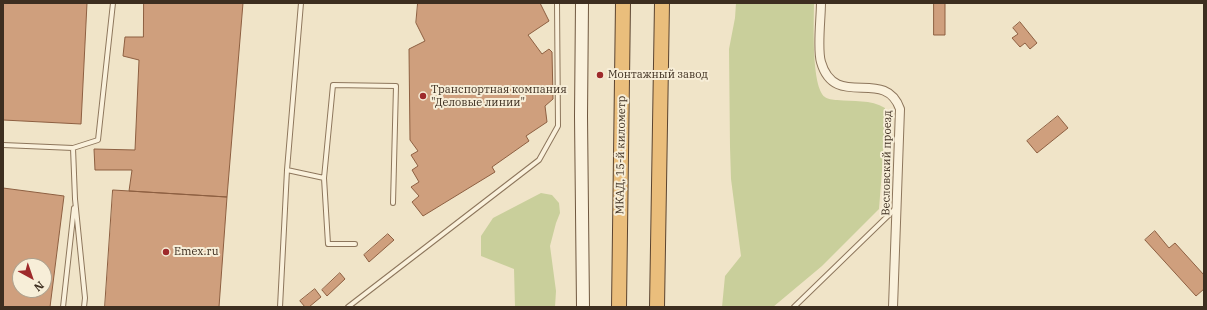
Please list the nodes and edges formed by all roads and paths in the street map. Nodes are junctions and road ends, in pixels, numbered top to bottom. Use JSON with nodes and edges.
{"nodes":[{"id":1,"x":113,"y":3,"type":"edge"},
{"id":2,"x":301,"y":3,"type":"edge"},
{"id":3,"x":557,"y":3,"type":"edge"},
{"id":4,"x":582,"y":3,"type":"edge"},
{"id":5,"x":624,"y":3,"type":"edge"},
{"id":6,"x":662,"y":3,"type":"edge"},
{"id":7,"x":821,"y":3,"type":"edge"},
{"id":8,"x":3,"y":145,"type":"edge"},
{"id":9,"x":73,"y":148,"type":"junction"},
{"id":10,"x":287,"y":170,"type":"junction"},
{"id":11,"x":324,"y":178,"type":"junction"},
{"id":12,"x":75,"y":199,"type":"junction"},
{"id":13,"x":393,"y":203,"type":"dead end"},
{"id":14,"x":897,"y":207,"type":"junction"},
{"id":15,"x":355,"y":244,"type":"dead end"},
{"id":16,"x":63,"y":307,"type":"edge"},
{"id":17,"x":84,"y":307,"type":"edge"},
{"id":18,"x":280,"y":307,"type":"edge"},
{"id":19,"x":348,"y":307,"type":"edge"},
{"id":20,"x":584,"y":307,"type":"edge"},
{"id":21,"x":619,"y":307,"type":"edge"},
{"id":22,"x":658,"y":307,"type":"edge"},
{"id":23,"x":794,"y":307,"type":"edge"},
{"id":24,"x":893,"y":307,"type":"edge"}],
"edges":[{"from":1,"to":9,"type":"lane"},
{"from":2,"to":10,"type":"lane"},
{"from":3,"to":19,"type":"lane"},
{"from":4,"to":20,"type":"main road"},
{"from":5,"to":21,"type":"highway","name":"МКАД, 15-й километр"},
{"from":6,"to":22,"type":"highway"},
{"from":7,"to":14,"type":"street","name":"Весловский проезд"},
{"from":8,"to":9,"type":"lane"},
{"from":9,"to":12,"type":"lane"},
{"from":10,"to":11,"type":"lane"},
{"from":10,"to":18,"type":"lane"},
{"from":11,"to":13,"type":"lane"},
{"from":11,"to":15,"type":"lane"},
{"from":12,"to":16,"type":"lane"},
{"from":12,"to":17,"type":"lane"},
{"from":14,"to":23,"type":"lane"},
{"from":14,"to":24,"type":"street","name":"Весловский проезд"}]}
